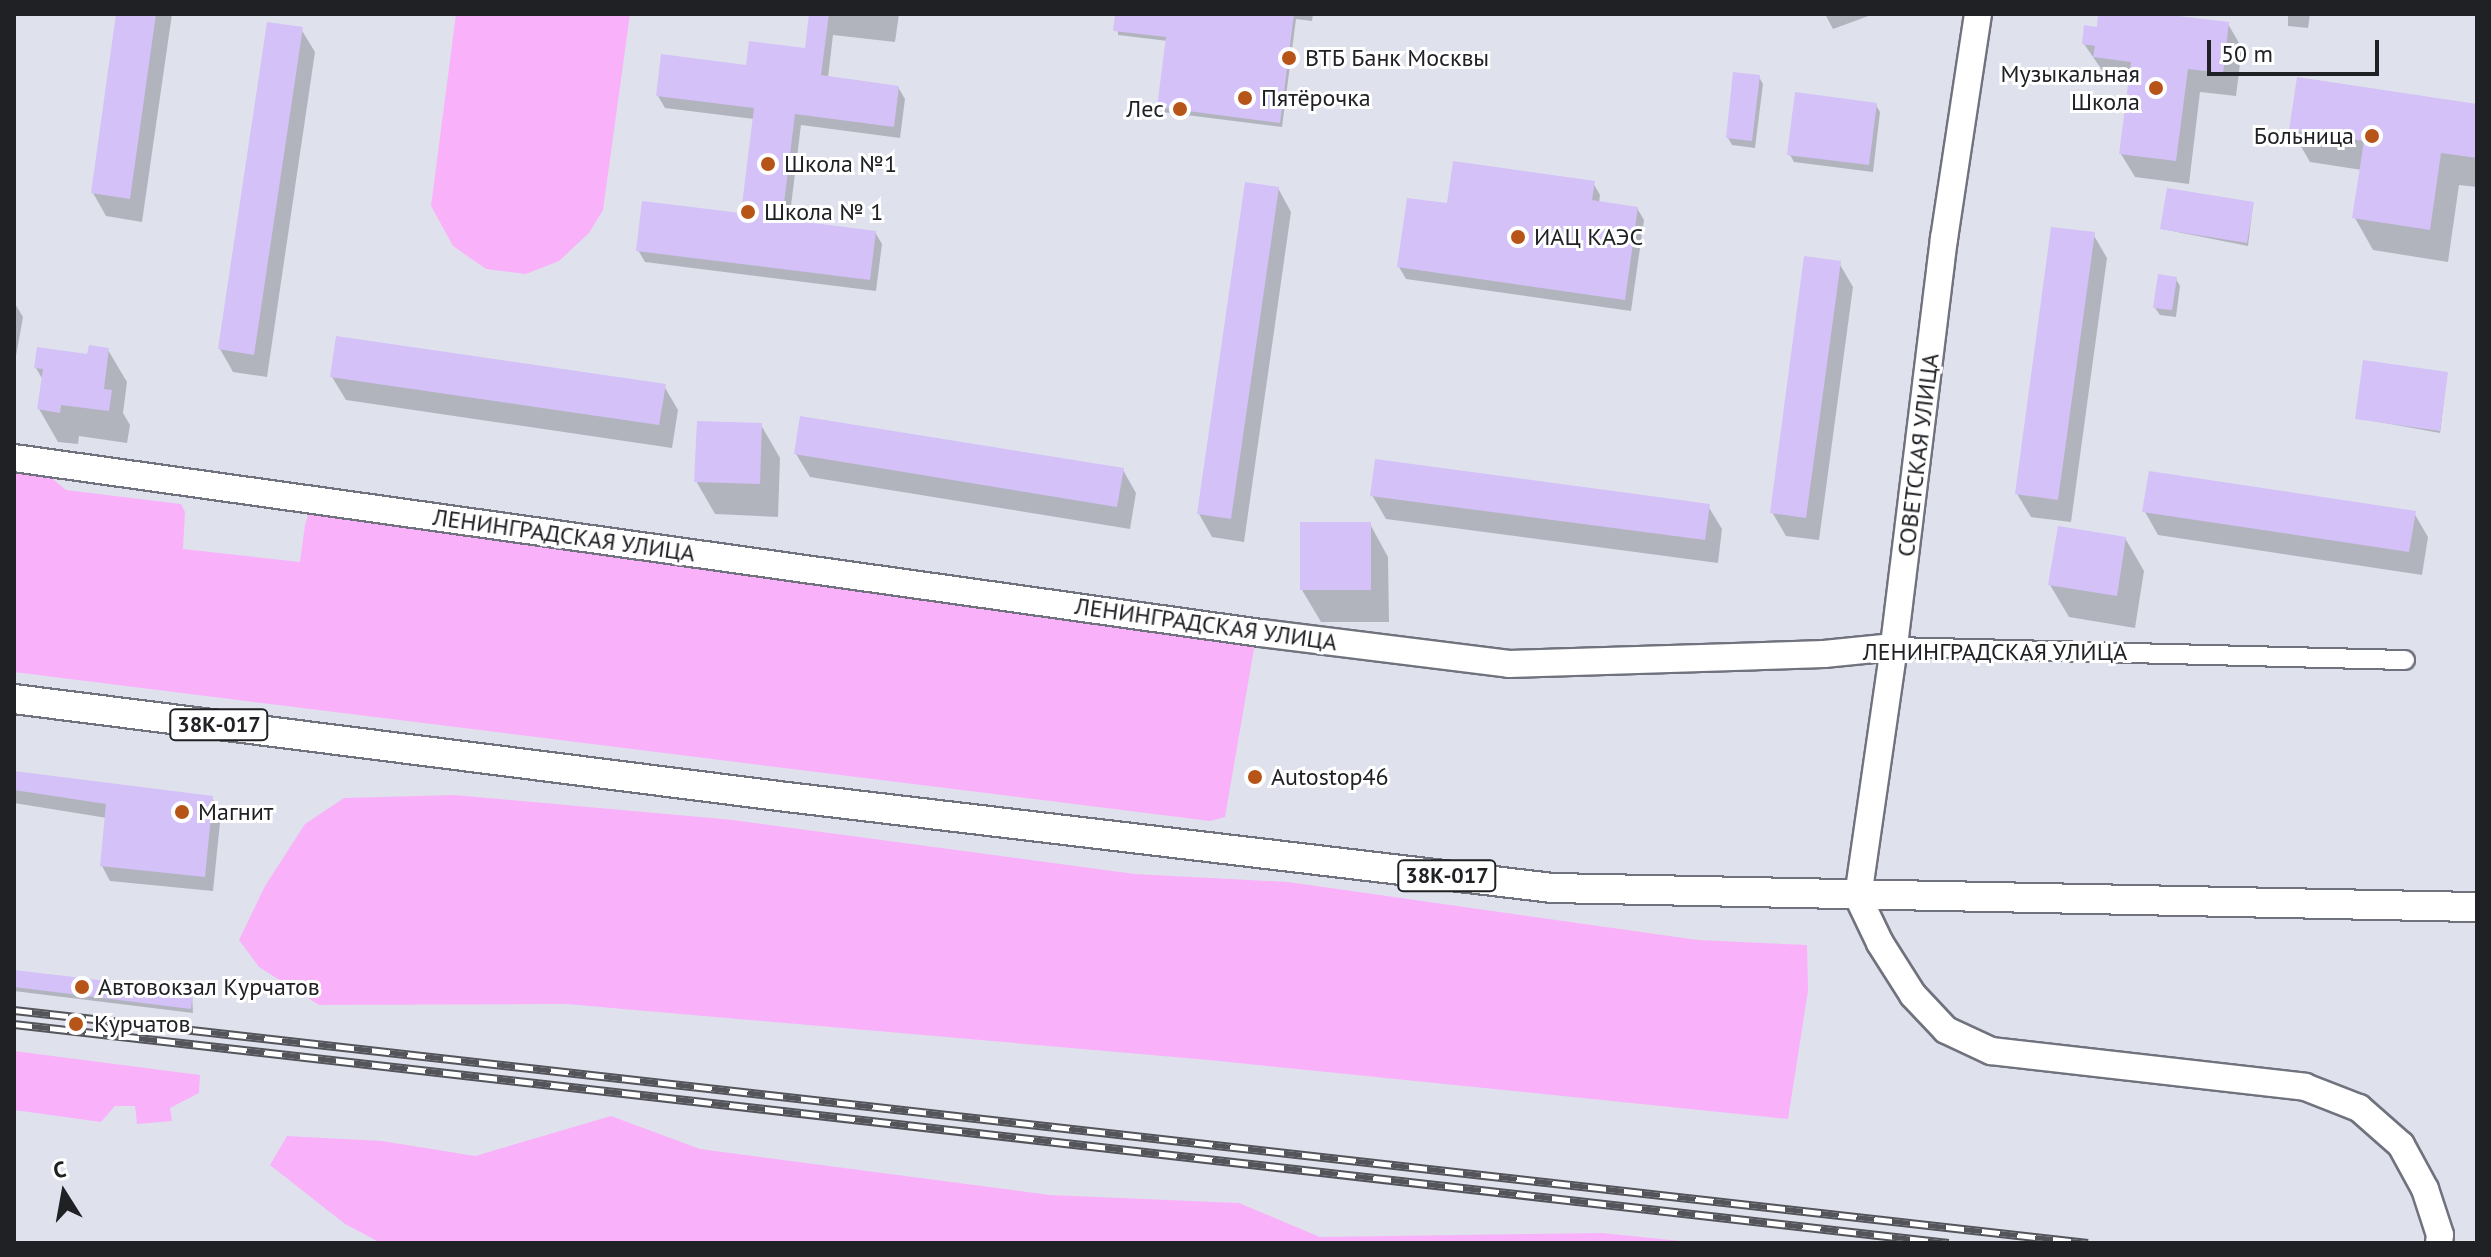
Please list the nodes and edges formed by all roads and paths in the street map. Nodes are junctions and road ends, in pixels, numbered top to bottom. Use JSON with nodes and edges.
{"nodes":[{"id":1,"x":1978,"y":14,"type":"edge"},
{"id":2,"x":14,"y":458,"type":"edge"},
{"id":3,"x":1894,"y":647,"type":"junction"},
{"id":4,"x":2405,"y":660,"type":"dead end"},
{"id":5,"x":14,"y":699,"type":"edge"},
{"id":6,"x":1858,"y":897,"type":"junction"},
{"id":7,"x":2477,"y":907,"type":"edge"},
{"id":8,"x":2439,"y":1239,"type":"edge"}],
"edges":[{"from":1,"to":3,"type":"street","name":"СОВЕТСКАЯ УЛИЦА"},
{"from":2,"to":3,"type":"street","name":"ЛЕНИНГРАДСКАЯ УЛИЦА"},
{"from":3,"to":4,"type":"street","name":"ЛЕНИНГРАДСКАЯ УЛИЦА"},
{"from":3,"to":6,"type":"street","name":"СОВЕТСКАЯ УЛИЦА"},
{"from":5,"to":6,"type":"main road","number":"38К-017"},
{"from":6,"to":7,"type":"main road","number":"38К-017"},
{"from":6,"to":8,"type":"street"}]}
